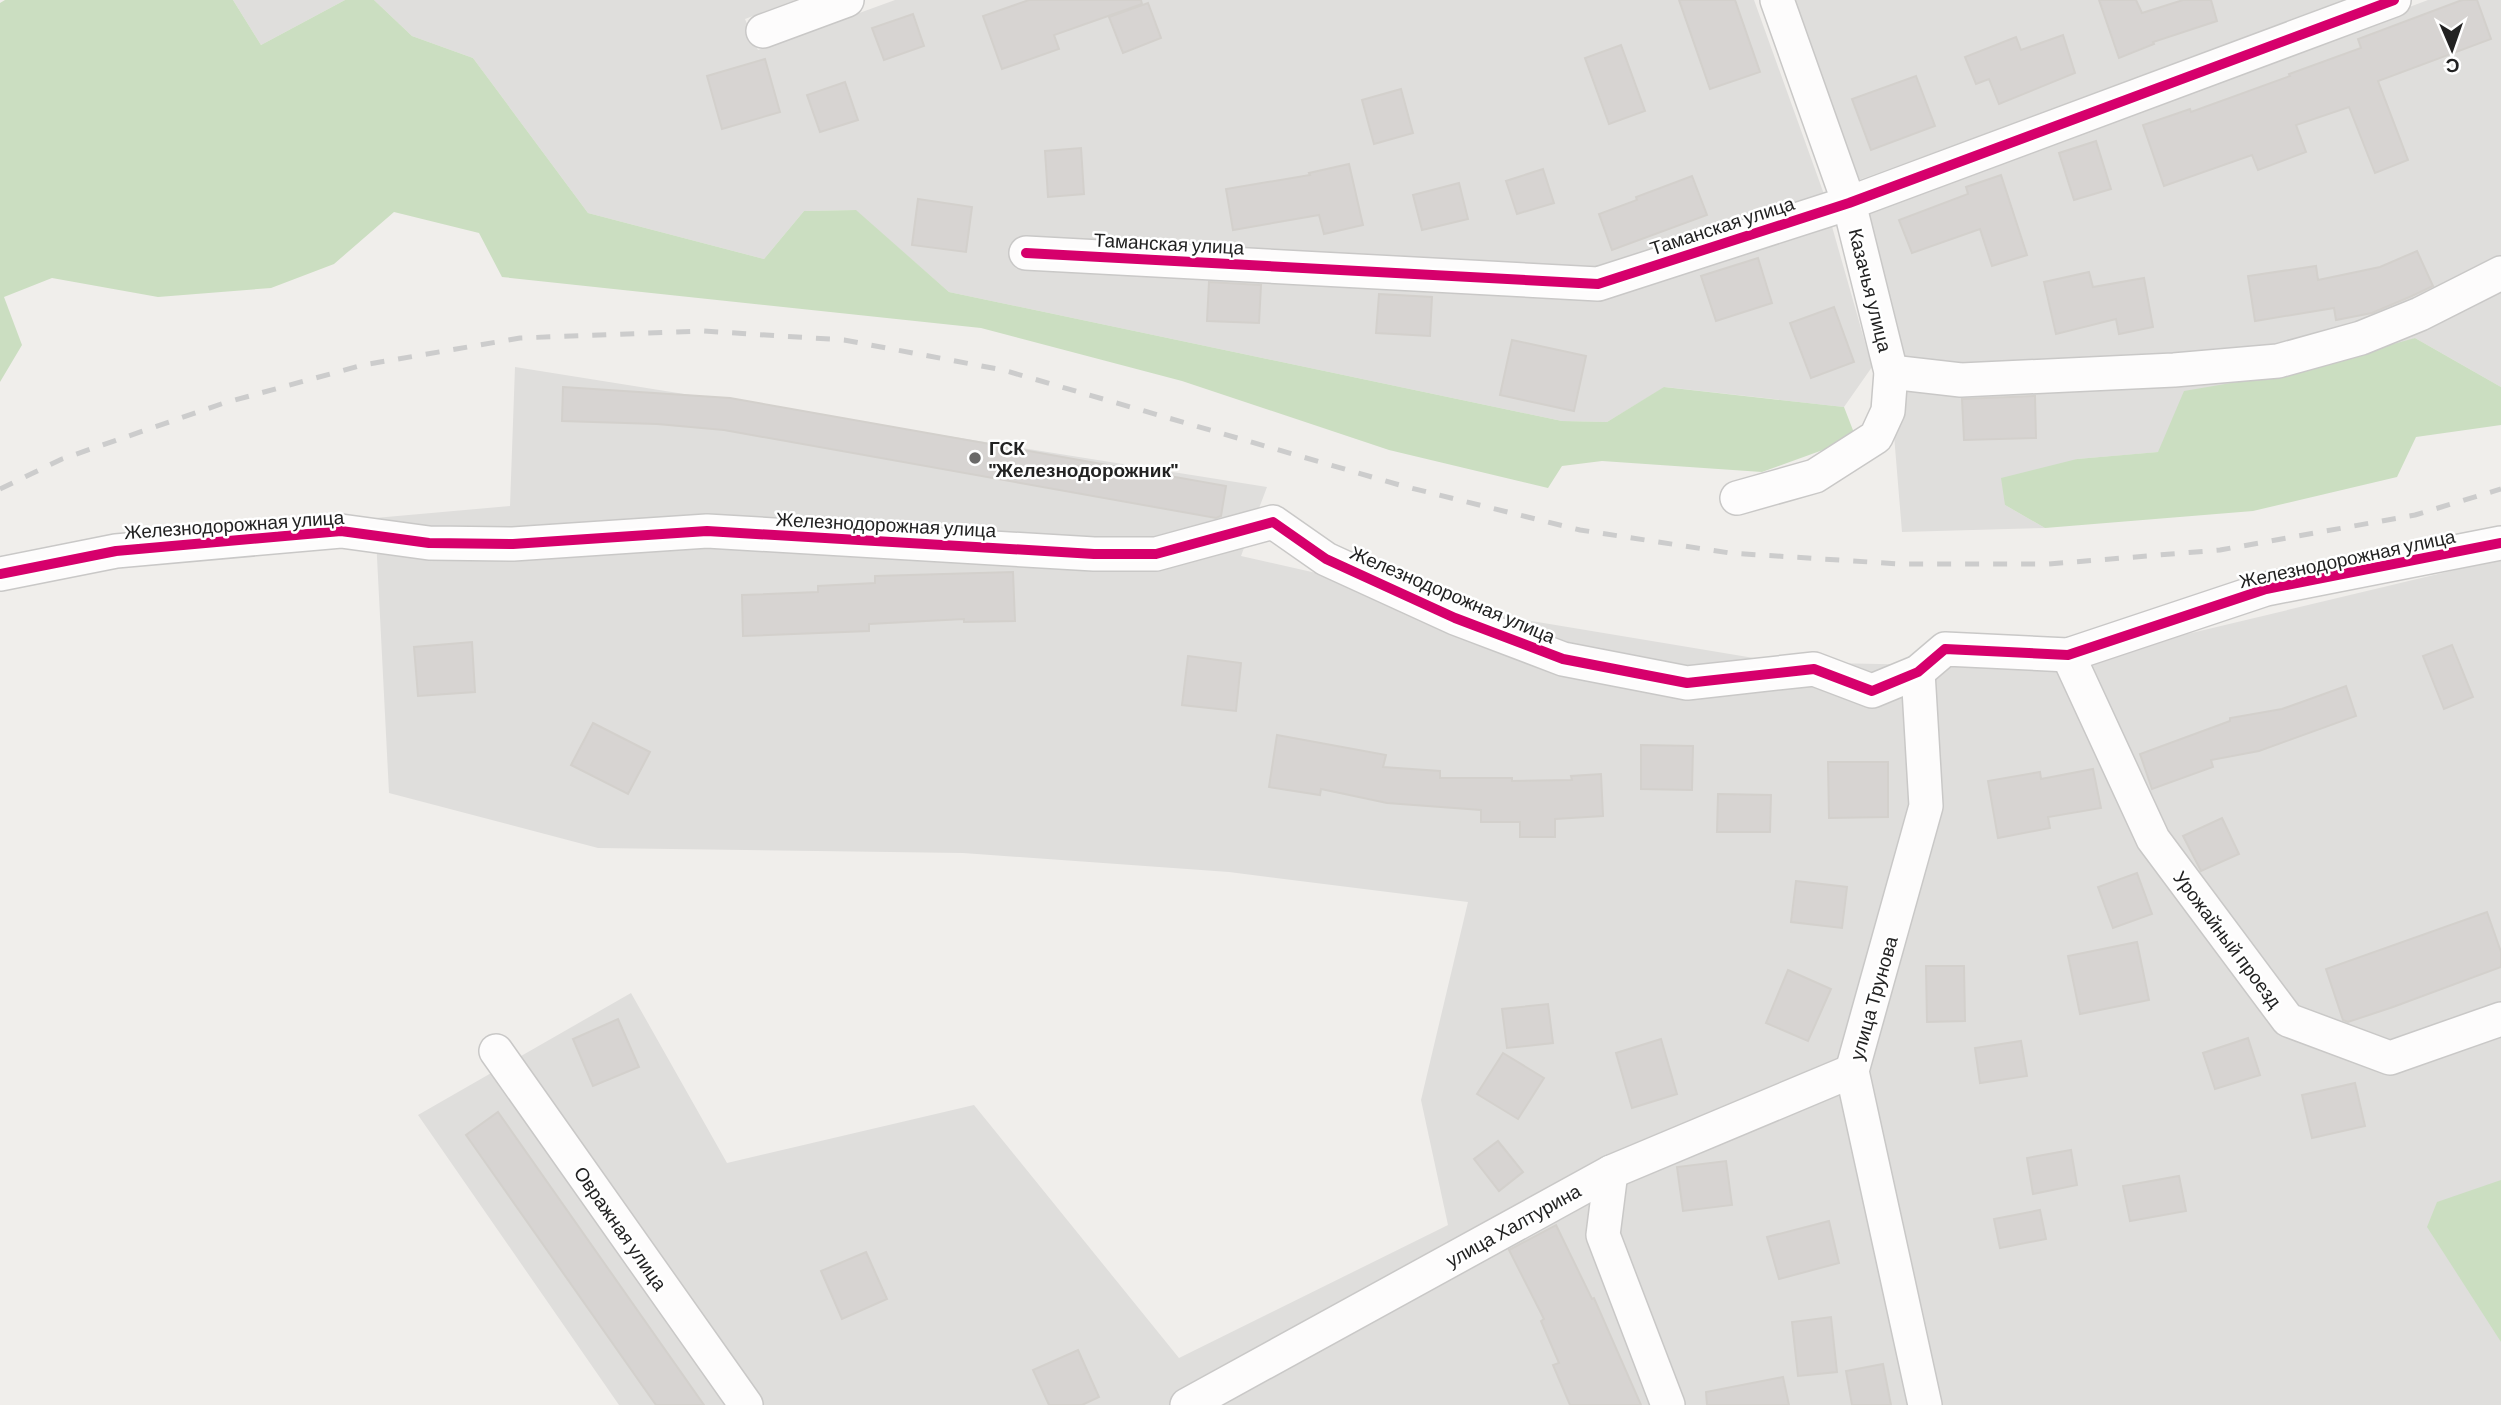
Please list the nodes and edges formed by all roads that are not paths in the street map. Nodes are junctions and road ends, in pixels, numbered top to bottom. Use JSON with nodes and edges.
{"nodes":[{"id":1,"x":847,"y":0,"type":"edge"},
{"id":2,"x":1777,"y":0,"type":"edge"},
{"id":3,"x":2394,"y":0,"type":"edge"},
{"id":4,"x":763,"y":31,"type":"dead end"},
{"id":5,"x":1849,"y":203,"type":"junction"},
{"id":6,"x":1026,"y":253,"type":"dead end"},
{"id":7,"x":2501,"y":273,"type":"edge"},
{"id":8,"x":1891,"y":372,"type":"junction"},
{"id":9,"x":1737,"y":498,"type":"dead end"},
{"id":10,"x":2501,"y":544,"type":"edge"},
{"id":11,"x":0,"y":574,"type":"edge"},
{"id":12,"x":2068,"y":655,"type":"junction"},
{"id":13,"x":1918,"y":672,"type":"junction"},
{"id":14,"x":1872,"y":691,"type":"junction"},
{"id":15,"x":1922,"y":726,"type":"junction"},
{"id":16,"x":2501,"y":1019,"type":"edge"},
{"id":17,"x":496,"y":1051,"type":"dead end"},
{"id":18,"x":1852,"y":1071,"type":"junction"},
{"id":19,"x":1612,"y":1172,"type":"junction"},
{"id":20,"x":746,"y":1405,"type":"edge"},
{"id":21,"x":1187,"y":1405,"type":"edge"},
{"id":22,"x":1668,"y":1405,"type":"edge"},
{"id":23,"x":1925,"y":1405,"type":"edge"}],
"edges":[{"from":1,"to":4,"type":"street"},
{"from":2,"to":5,"type":"street","name":"Казачья улица"},
{"from":3,"to":5,"type":"street","name":"Таманская улица"},
{"from":5,"to":6,"type":"street","name":"Таманская улица"},
{"from":5,"to":8,"type":"street","name":"Казачья улица"},
{"from":7,"to":8,"type":"street"},
{"from":8,"to":9,"type":"street","name":"Казачья улица"},
{"from":10,"to":12,"type":"street","name":"Железнодорожная улица"},
{"from":11,"to":14,"type":"street","name":"Железнодорожная улица"},
{"from":12,"to":13,"type":"street","name":"Железнодорожная улица"},
{"from":12,"to":16,"type":"street","name":"Урожайный проезд"},
{"from":13,"to":14,"type":"street","name":"Железнодорожная улица"},
{"from":13,"to":15,"type":"street","name":"улица Трунова"},
{"from":14,"to":15,"type":"street"},
{"from":15,"to":18,"type":"street","name":"улица Трунова"},
{"from":17,"to":20,"type":"street","name":"Овражная улица"},
{"from":18,"to":19,"type":"street","name":"улица Халтурина"},
{"from":18,"to":23,"type":"street","name":"улица Трунова"},
{"from":19,"to":21,"type":"street","name":"улица Халтурина"},
{"from":19,"to":22,"type":"street"}]}
